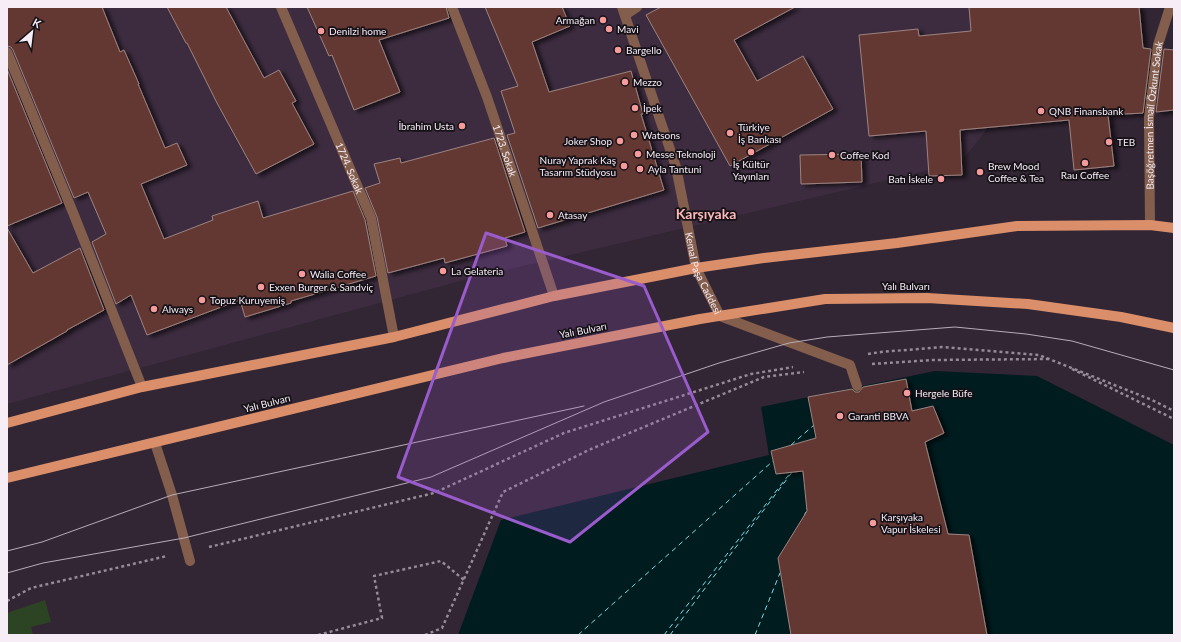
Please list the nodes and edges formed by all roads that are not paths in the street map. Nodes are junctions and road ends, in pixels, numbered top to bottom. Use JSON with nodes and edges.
{"nodes":[{"id":1,"x":281,"y":7,"type":"edge"},
{"id":2,"x":452,"y":7,"type":"edge"},
{"id":3,"x":637,"y":7,"type":"edge"},
{"id":4,"x":1170,"y":7,"type":"edge"},
{"id":5,"x":624,"y":11,"type":"edge"},
{"id":6,"x":7,"y":52,"type":"edge"},
{"id":7,"x":1150,"y":225,"type":"junction"},
{"id":8,"x":1174,"y":228,"type":"edge"},
{"id":9,"x":696,"y":268,"type":"junction"},
{"id":10,"x":554,"y":296,"type":"junction"},
{"id":11,"x":720,"y":316,"type":"junction"},
{"id":12,"x":1174,"y":328,"type":"edge"},
{"id":13,"x":394,"y":337,"type":"junction"},
{"id":14,"x":858,"y":386,"type":"dead end"},
{"id":15,"x":142,"y":387,"type":"junction"},
{"id":16,"x":7,"y":423,"type":"edge"},
{"id":17,"x":155,"y":443,"type":"junction"},
{"id":18,"x":7,"y":478,"type":"edge"},
{"id":19,"x":188,"y":556,"type":"road end"}],
"edges":[{"from":1,"to":13,"type":"street","name":"1724. Sokak"},
{"from":2,"to":10,"type":"street","name":"1723. Sokak"},
{"from":3,"to":5,"type":"street"},
{"from":4,"to":7,"type":"street","name":"Başöğretmen İsmail Özkunt Sokak"},
{"from":5,"to":9,"type":"street","name":"Kemal Paşa Caddesi"},
{"from":6,"to":15,"type":"street"},
{"from":7,"to":8,"type":"main road"},
{"from":7,"to":9,"type":"main road"},
{"from":9,"to":10,"type":"main road"},
{"from":9,"to":11,"type":"street","name":"Kemal Paşa Caddesi"},
{"from":10,"to":13,"type":"main road"},
{"from":11,"to":12,"type":"main road","name":"Yalı Bulvarı"},
{"from":11,"to":14,"type":"street","name":"Kemal Paşa Caddesi"},
{"from":11,"to":17,"type":"main road","name":"Yalı Bulvarı"},
{"from":13,"to":15,"type":"main road"},
{"from":15,"to":16,"type":"main road"},
{"from":17,"to":18,"type":"main road","name":"Yalı Bulvarı"},
{"from":17,"to":19,"type":"street"}]}
